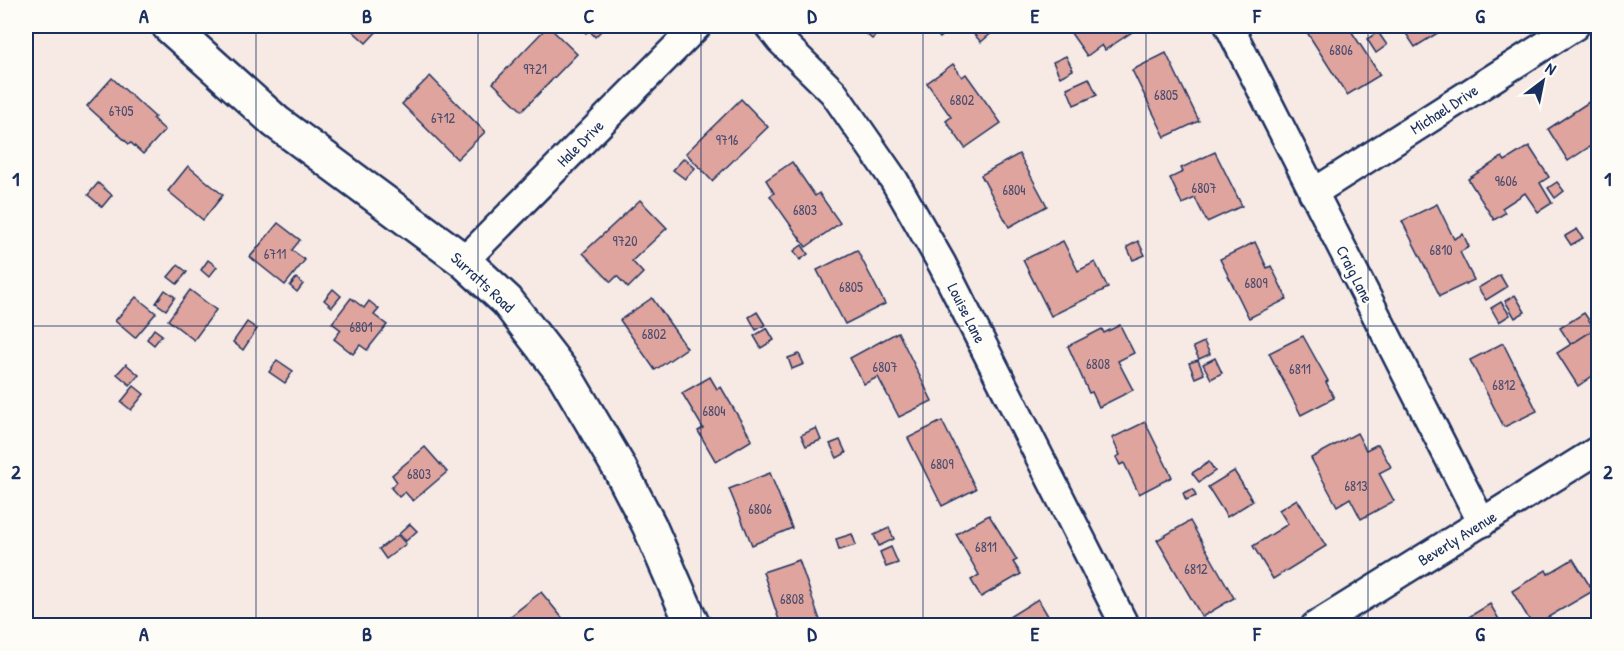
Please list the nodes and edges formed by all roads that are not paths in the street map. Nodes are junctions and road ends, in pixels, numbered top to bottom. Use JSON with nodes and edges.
{"nodes":[{"id":1,"x":169,"y":26,"type":"edge"},
{"id":2,"x":697,"y":26,"type":"edge"},
{"id":3,"x":769,"y":26,"type":"edge"},
{"id":4,"x":1229,"y":26,"type":"edge"},
{"id":5,"x":1575,"y":26,"type":"edge"},
{"id":6,"x":1313,"y":193,"type":"junction"},
{"id":7,"x":464,"y":261,"type":"junction"},
{"id":8,"x":1599,"y":450,"type":"edge"},
{"id":9,"x":1482,"y":523,"type":"junction"},
{"id":10,"x":693,"y":626,"type":"edge"},
{"id":11,"x":1125,"y":626,"type":"edge"},
{"id":12,"x":1315,"y":626,"type":"edge"}],
"edges":[{"from":1,"to":7,"type":"main road","name":"Surratts Road"},
{"from":2,"to":7,"type":"street","name":"Hale Drive"},
{"from":3,"to":11,"type":"street","name":"Louise Lane"},
{"from":4,"to":6,"type":"street","name":"Craig Lane"},
{"from":5,"to":6,"type":"street","name":"Michael Drive"},
{"from":6,"to":9,"type":"street","name":"Craig Lane"},
{"from":7,"to":10,"type":"main road","name":"Surratts Road"},
{"from":8,"to":9,"type":"street","name":"Beverly Avenue"},
{"from":9,"to":12,"type":"street","name":"Beverly Avenue"}]}
